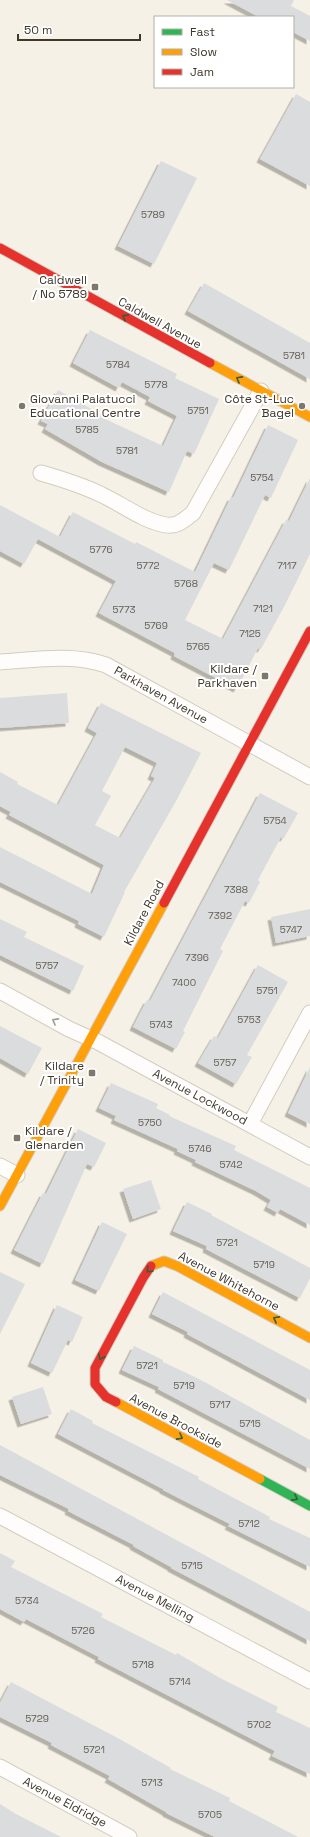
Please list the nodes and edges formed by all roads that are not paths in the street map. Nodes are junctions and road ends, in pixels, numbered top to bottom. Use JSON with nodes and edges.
{"nodes":[{"id":1,"x":0,"y":248,"type":"edge"},
{"id":2,"x":261,"y":391,"type":"junction"},
{"id":3,"x":310,"y":417,"type":"edge"},
{"id":4,"x":41,"y":473,"type":"dead end"},
{"id":5,"x":310,"y":631,"type":"edge"},
{"id":6,"x":0,"y":662,"type":"edge"},
{"id":7,"x":249,"y":743,"type":"junction"},
{"id":8,"x":310,"y":777,"type":"edge"},
{"id":9,"x":0,"y":991,"type":"edge"},
{"id":10,"x":310,"y":1013,"type":"edge"},
{"id":11,"x":90,"y":1038,"type":"junction"},
{"id":12,"x":250,"y":1124,"type":"junction"},
{"id":13,"x":310,"y":1157,"type":"edge"},
{"id":14,"x":0,"y":1166,"type":"edge"},
{"id":15,"x":17,"y":1175,"type":"junction"},
{"id":16,"x":0,"y":1206,"type":"edge"},
{"id":17,"x":118,"y":1322,"type":"joint"},
{"id":18,"x":310,"y":1338,"type":"edge"},
{"id":19,"x":310,"y":1506,"type":"edge"},
{"id":20,"x":0,"y":1516,"type":"edge"},
{"id":21,"x":310,"y":1680,"type":"edge"},
{"id":22,"x":0,"y":1767,"type":"edge"},
{"id":23,"x":129,"y":1837,"type":"edge"}],
"edges":[{"from":2,"to":1,"type":"street","name":"Caldwell Avenue","one_way":true},
{"from":2,"to":3,"type":"street","name":"Caldwell Avenue"},
{"from":2,"to":4,"type":"street"},
{"from":5,"to":7,"type":"street","name":"Kildare Road"},
{"from":6,"to":7,"type":"street","name":"Parkhaven Avenue"},
{"from":7,"to":8,"type":"street","name":"Parkhaven Avenue"},
{"from":7,"to":11,"type":"street","name":"Kildare Road"},
{"from":11,"to":9,"type":"street","name":"Avenue Lockwood","one_way":true},
{"from":10,"to":12,"type":"street"},
{"from":11,"to":12,"type":"street","name":"Avenue Lockwood"},
{"from":11,"to":15,"type":"street","name":"Kildare Road"},
{"from":12,"to":13,"type":"street","name":"Avenue Lockwood"},
{"from":14,"to":15,"type":"street"},
{"from":15,"to":16,"type":"street","name":"Kildare Road"},
{"from":18,"to":17,"type":"street","name":"Avenue Whitehorne","one_way":true},
{"from":17,"to":19,"type":"street","name":"Avenue Brookside","one_way":true},
{"from":20,"to":21,"type":"street","name":"Avenue Melling"},
{"from":22,"to":23,"type":"street","name":"Avenue Eldridge"}]}
